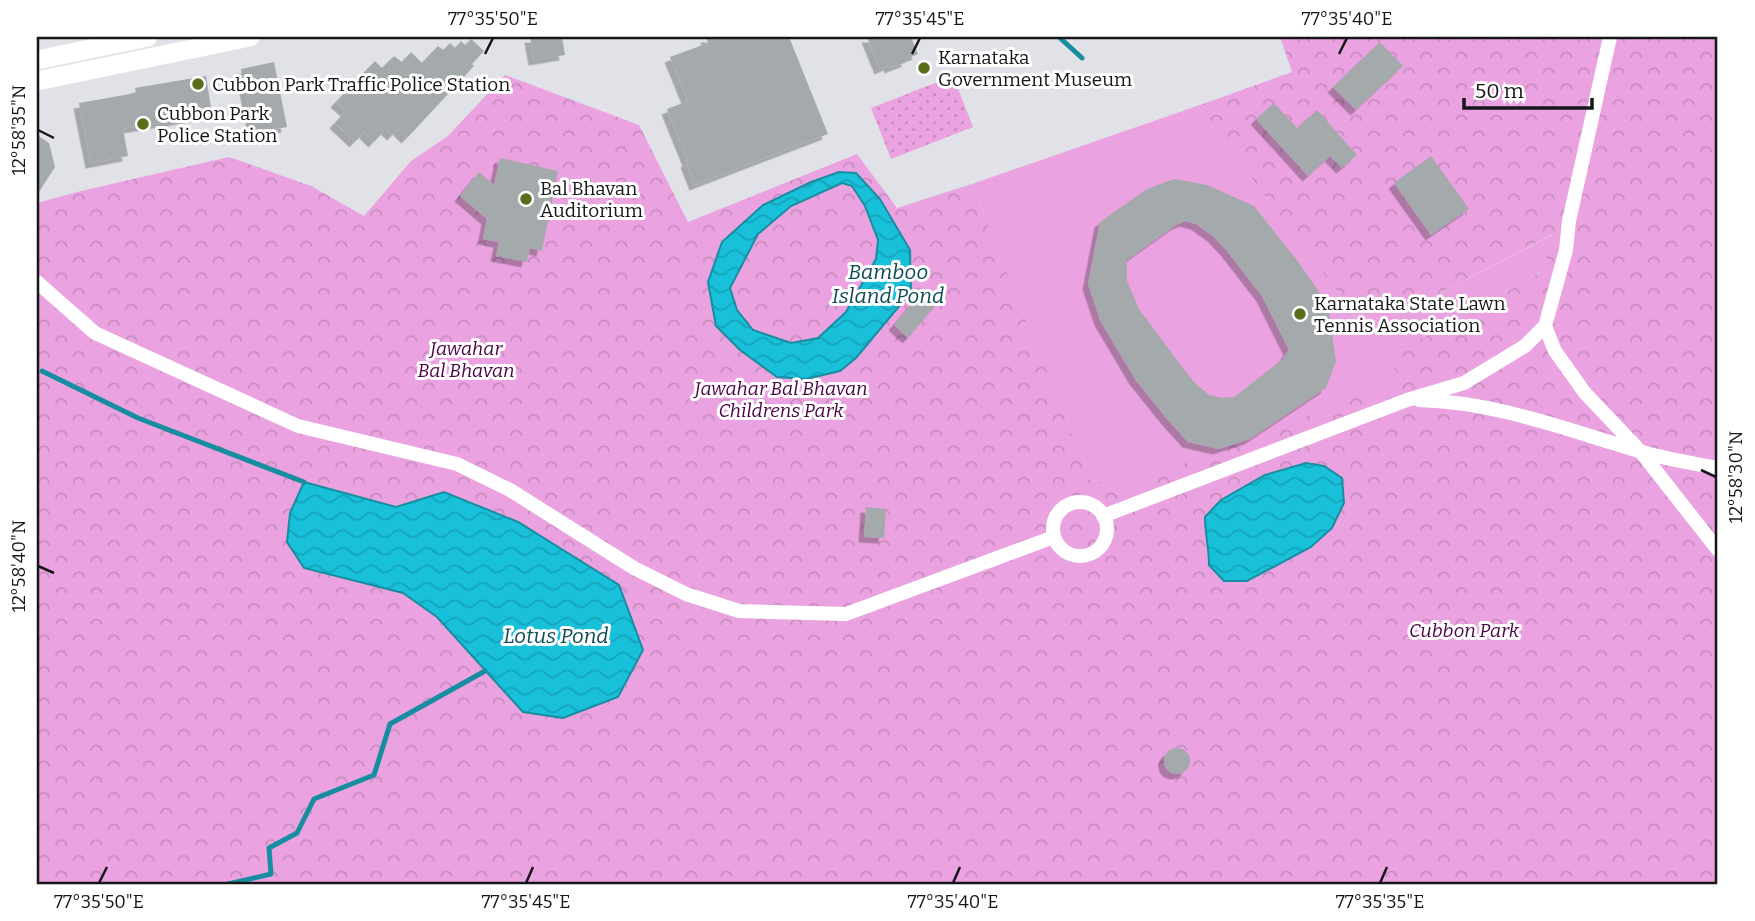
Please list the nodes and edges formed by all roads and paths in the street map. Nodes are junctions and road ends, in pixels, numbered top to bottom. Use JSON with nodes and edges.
{"nodes":[{"id":1,"x":148,"y":37,"type":"edge"},
{"id":2,"x":250,"y":37,"type":"edge"},
{"id":3,"x":1610,"y":37,"type":"edge"},
{"id":4,"x":37,"y":60,"type":"edge"},
{"id":5,"x":37,"y":81,"type":"edge"},
{"id":6,"x":37,"y":282,"type":"edge"},
{"id":7,"x":1545,"y":326,"type":"junction"},
{"id":8,"x":1408,"y":400,"type":"junction"},
{"id":9,"x":1641,"y":452,"type":"junction"},
{"id":10,"x":1718,"y":468,"type":"edge"},
{"id":11,"x":1103,"y":516,"type":"junction"},
{"id":12,"x":1054,"y":537,"type":"junction"},
{"id":13,"x":1718,"y":550,"type":"edge"}],
"edges":[{"from":1,"to":4,"type":"main road"},
{"from":2,"to":5,"type":"main road"},
{"from":3,"to":7,"type":"street"},
{"from":6,"to":12,"type":"street"},
{"from":7,"to":8,"type":"street"},
{"from":7,"to":9,"type":"street"},
{"from":8,"to":9,"type":"street"},
{"from":8,"to":11,"type":"street"},
{"from":9,"to":10,"type":"street"},
{"from":9,"to":13,"type":"street"},
{"from":11,"to":12,"type":"street"},
{"from":11,"to":12,"type":"street"}]}
